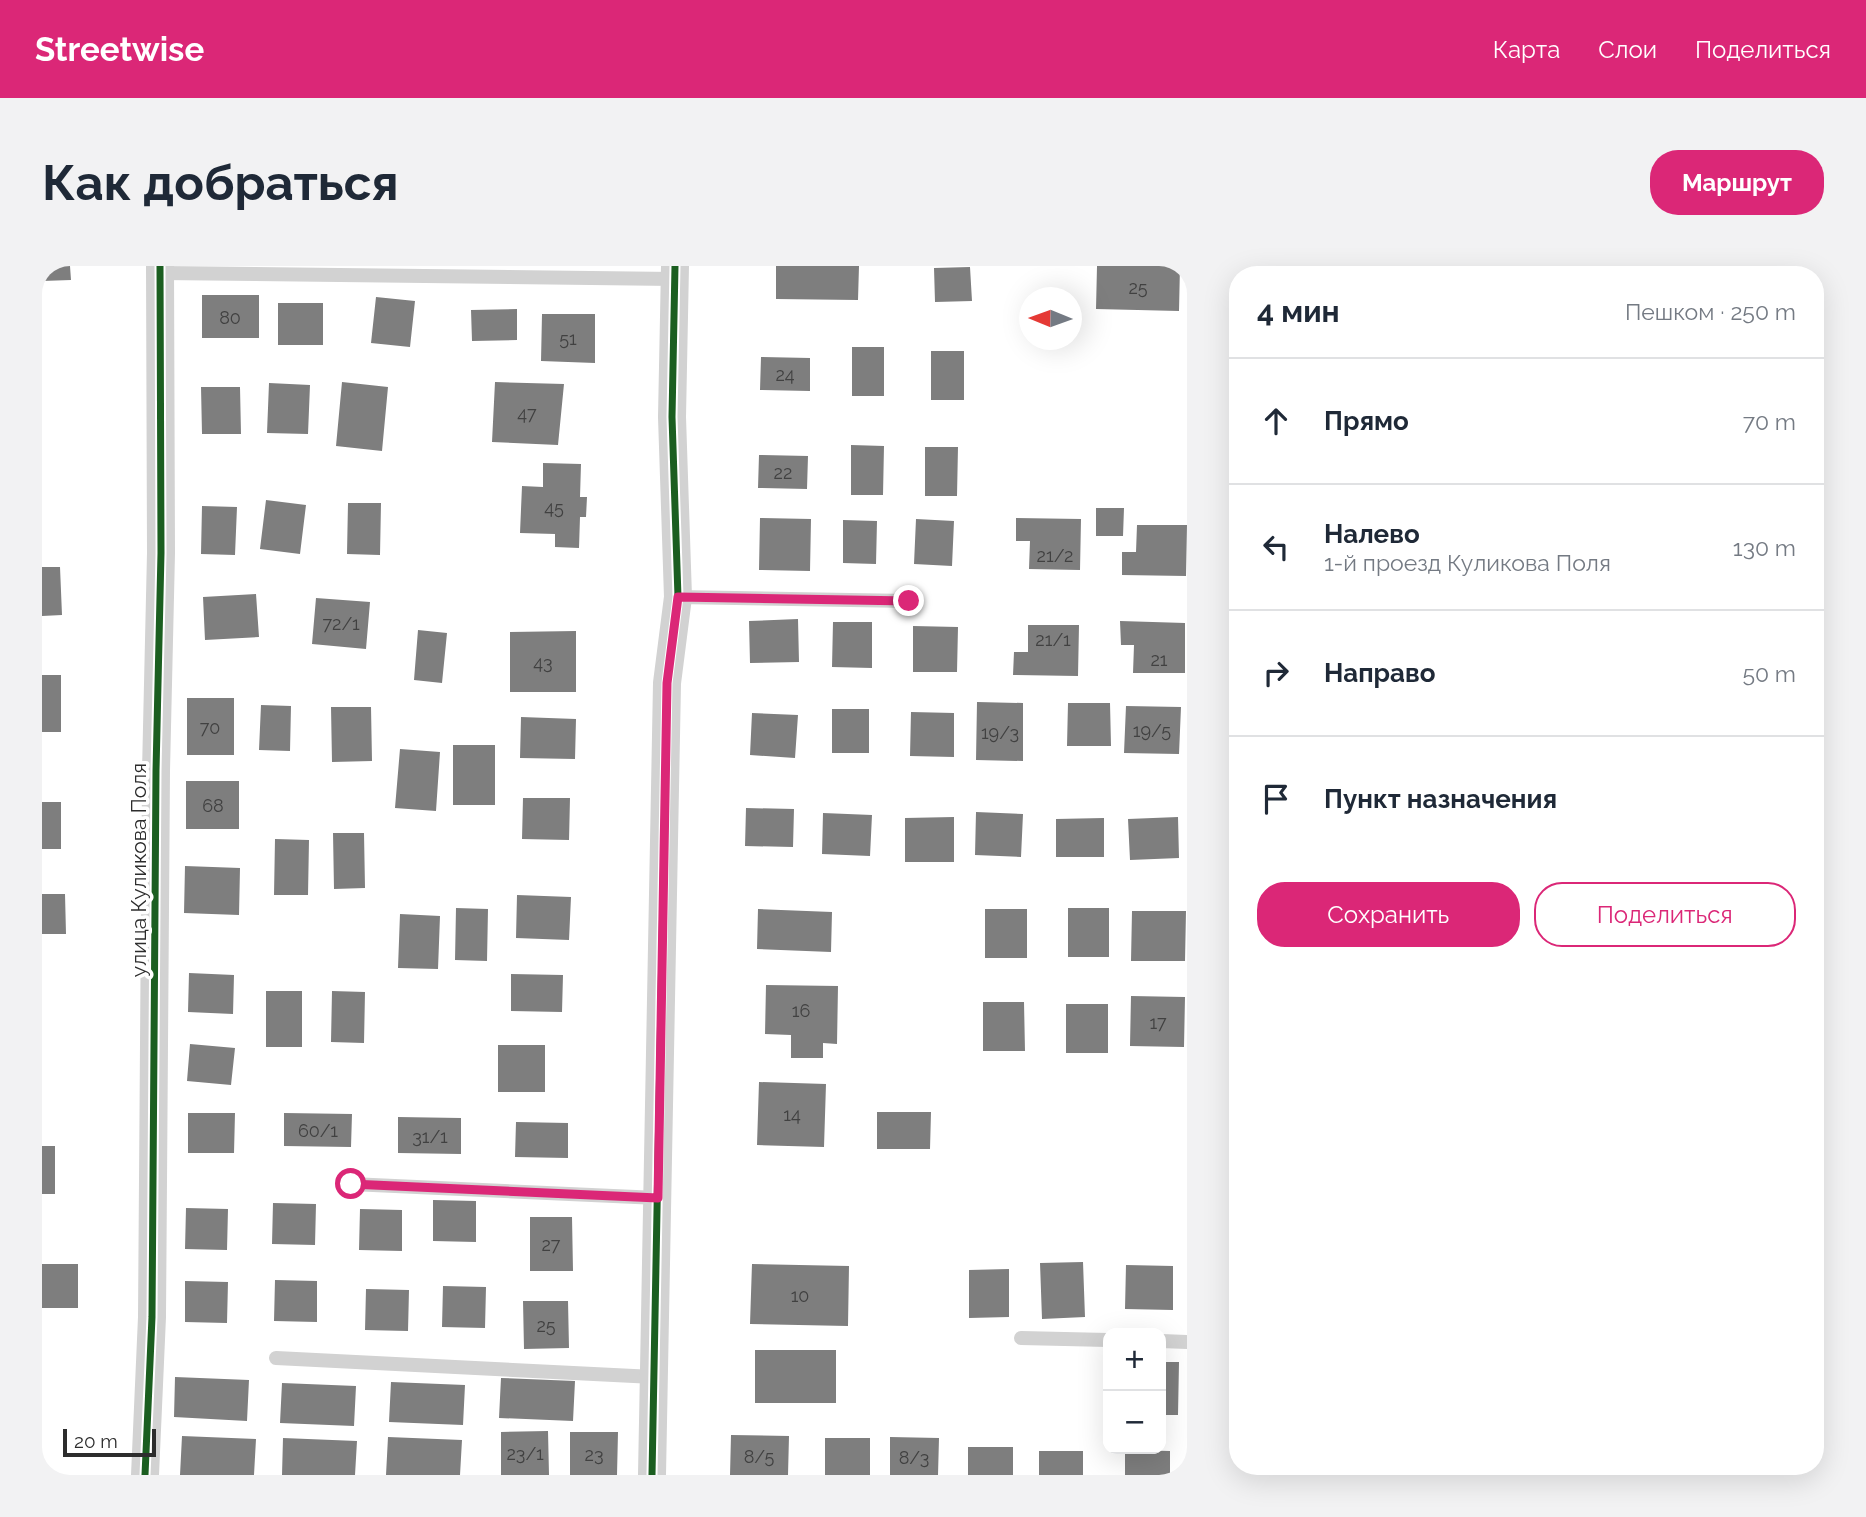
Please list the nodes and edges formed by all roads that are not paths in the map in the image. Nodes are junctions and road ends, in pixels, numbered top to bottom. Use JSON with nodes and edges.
{"nodes":[{"id":1,"x":160,"y":269,"type":"edge"},
{"id":2,"x":675,"y":272,"type":"edge"},
{"id":3,"x":678,"y":597,"type":"junction"},
{"id":4,"x":909,"y":601,"type":"dead end"},
{"id":5,"x":351,"y":1184,"type":"dead end"},
{"id":6,"x":658,"y":1198,"type":"junction"},
{"id":7,"x":1021,"y":1338,"type":"dead end"},
{"id":8,"x":1103,"y":1340,"type":"edge"},
{"id":9,"x":1166,"y":1341,"type":"edge"},
{"id":10,"x":1187,"y":1342,"type":"edge"},
{"id":11,"x":276,"y":1358,"type":"dead end"},
{"id":12,"x":654,"y":1377,"type":"junction"},
{"id":13,"x":145,"y":1475,"type":"edge"},
{"id":14,"x":652,"y":1475,"type":"edge"}],
"edges":[{"from":1,"to":2,"type":"lane"},
{"from":1,"to":13,"type":"street","name":"улица Куликова Поля"},
{"from":2,"to":3,"type":"street"},
{"from":3,"to":4,"type":"lane"},
{"from":3,"to":6,"type":"street"},
{"from":5,"to":6,"type":"lane"},
{"from":6,"to":12,"type":"street"},
{"from":7,"to":8,"type":"lane"},
{"from":9,"to":10,"type":"lane"},
{"from":11,"to":12,"type":"lane"},
{"from":12,"to":14,"type":"street"}]}
